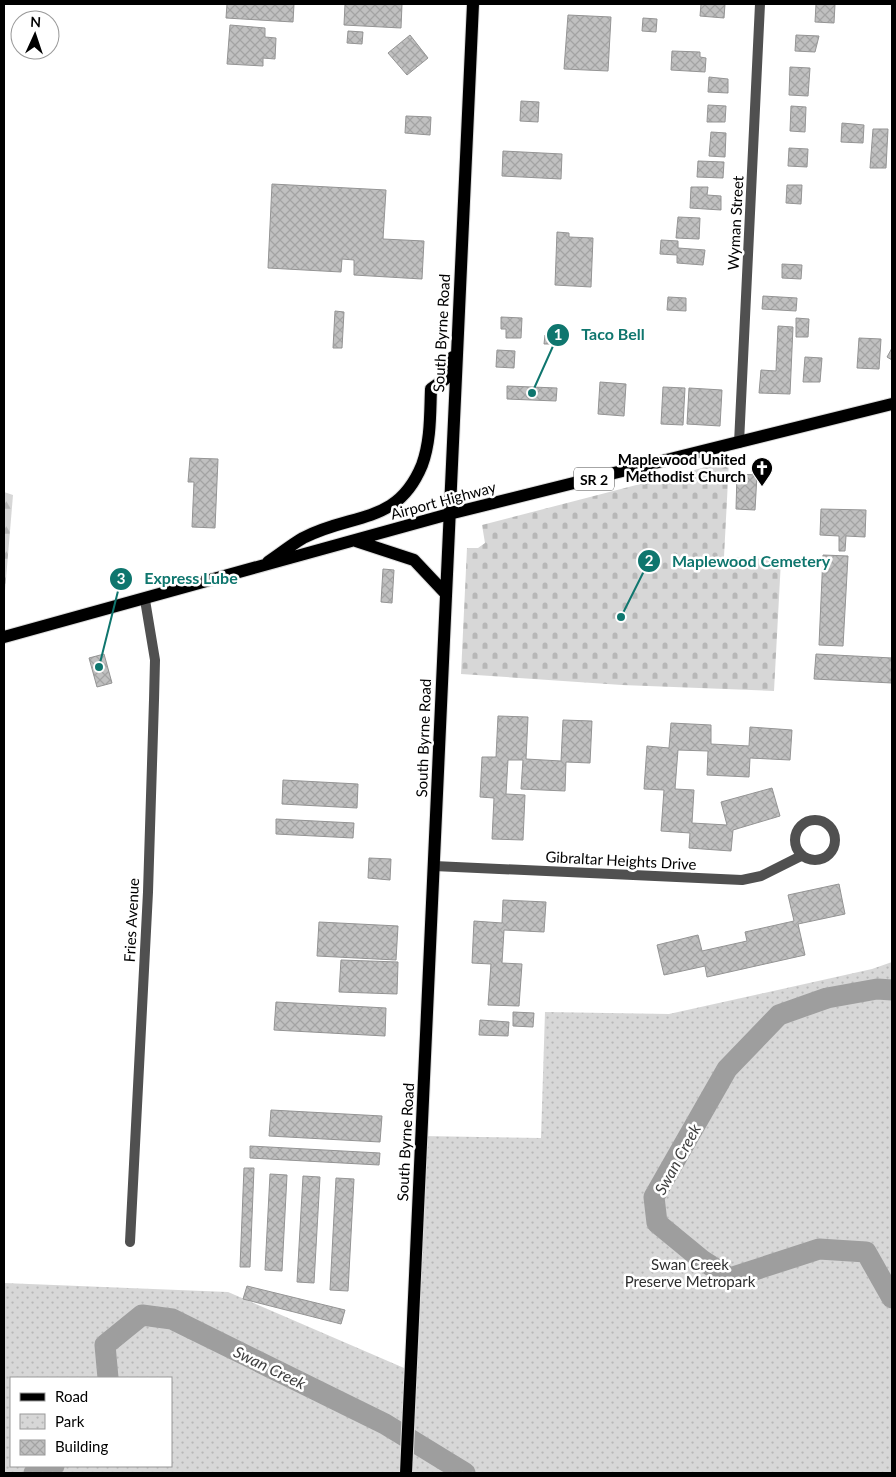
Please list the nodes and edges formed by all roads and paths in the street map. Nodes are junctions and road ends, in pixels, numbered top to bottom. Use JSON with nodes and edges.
{"nodes":[{"id":1,"x":473,"y":4,"type":"edge"},
{"id":2,"x":760,"y":4,"type":"edge"},
{"id":3,"x":457,"y":346,"type":"junction"},
{"id":4,"x":892,"y":404,"type":"edge"},
{"id":5,"x":739,"y":443,"type":"junction"},
{"id":6,"x":449,"y":514,"type":"junction"},
{"id":7,"x":356,"y":541,"type":"junction"},
{"id":8,"x":259,"y":568,"type":"junction"},
{"id":9,"x":446,"y":594,"type":"junction"},
{"id":10,"x":144,"y":600,"type":"junction"},
{"id":11,"x":4,"y":637,"type":"edge"},
{"id":12,"x":801,"y":856,"type":"junction"},
{"id":13,"x":434,"y":866,"type":"junction"},
{"id":14,"x":130,"y":1242,"type":"dead end"},
{"id":15,"x":406,"y":1473,"type":"edge"}],
"edges":[{"from":1,"to":3,"type":"main road","name":"South Byrne Road"},
{"from":2,"to":5,"type":"street","name":"Wyman Street"},
{"from":3,"to":6,"type":"main road","name":"South Byrne Road"},
{"from":3,"to":8,"type":"main road"},
{"from":4,"to":5,"type":"main road","name":"Airport Highway","number":"SR 2"},
{"from":5,"to":6,"type":"main road","name":"Airport Highway","number":"SR 2"},
{"from":6,"to":7,"type":"main road","name":"Airport Highway","number":"SR 2"},
{"from":6,"to":9,"type":"main road","name":"South Byrne Road"},
{"from":7,"to":8,"type":"main road","name":"Airport Highway","number":"SR 2"},
{"from":7,"to":9,"type":"main road"},
{"from":8,"to":10,"type":"main road","name":"Airport Highway","number":"SR 2"},
{"from":9,"to":13,"type":"main road","name":"South Byrne Road"},
{"from":10,"to":11,"type":"main road","name":"Airport Highway","number":"SR 2"},
{"from":10,"to":14,"type":"street","name":"Fries Avenue"},
{"from":12,"to":12,"type":"street","name":"Gibraltar Heights Drive"},
{"from":12,"to":13,"type":"street","name":"Gibraltar Heights Drive"},
{"from":13,"to":15,"type":"main road","name":"South Byrne Road"}]}
